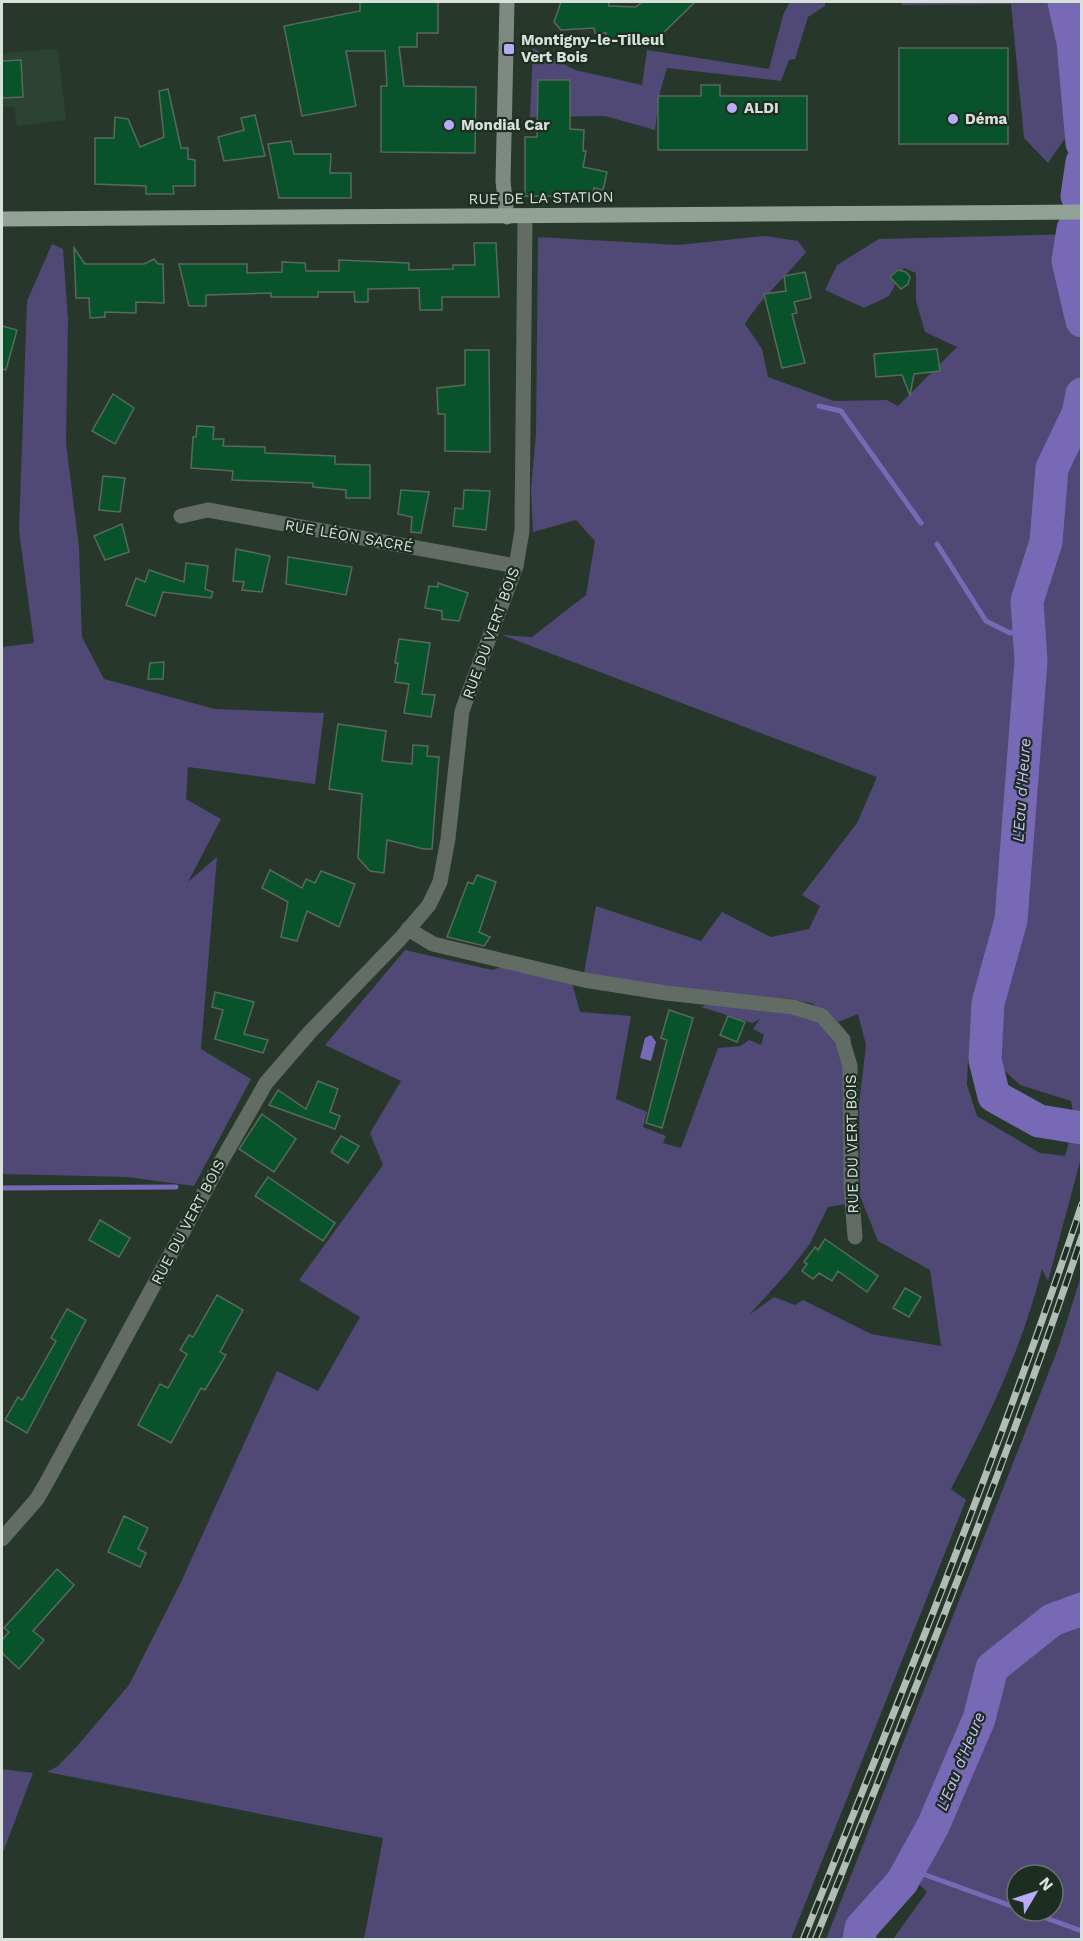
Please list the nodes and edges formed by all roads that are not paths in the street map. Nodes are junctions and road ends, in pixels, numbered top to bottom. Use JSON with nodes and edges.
{"nodes":[{"id":1,"x":507,"y":2,"type":"edge"},
{"id":2,"x":1082,"y":213,"type":"edge"},
{"id":3,"x":507,"y":217,"type":"junction"},
{"id":4,"x":525,"y":217,"type":"junction"},
{"id":5,"x":2,"y":219,"type":"edge"},
{"id":6,"x":181,"y":516,"type":"dead end"},
{"id":7,"x":516,"y":566,"type":"junction"},
{"id":8,"x":408,"y":929,"type":"junction"},
{"id":9,"x":855,"y":1237,"type":"dead end"},
{"id":10,"x":2,"y":1539,"type":"edge"}],
"edges":[{"from":1,"to":3,"type":"main road"},
{"from":2,"to":4,"type":"main road","name":"RUE DE LA STATION"},
{"from":3,"to":4,"type":"main road","name":"RUE DE LA STATION"},
{"from":3,"to":5,"type":"main road","name":"RUE DE LA STATION"},
{"from":4,"to":7,"type":"street","name":"RUE DU VERT BOIS"},
{"from":6,"to":7,"type":"street","name":"RUE LÉON SACRÉ"},
{"from":7,"to":8,"type":"street","name":"RUE DU VERT BOIS"},
{"from":8,"to":9,"type":"street","name":"RUE DU VERT BOIS"},
{"from":8,"to":10,"type":"street","name":"RUE DU VERT BOIS"}]}
